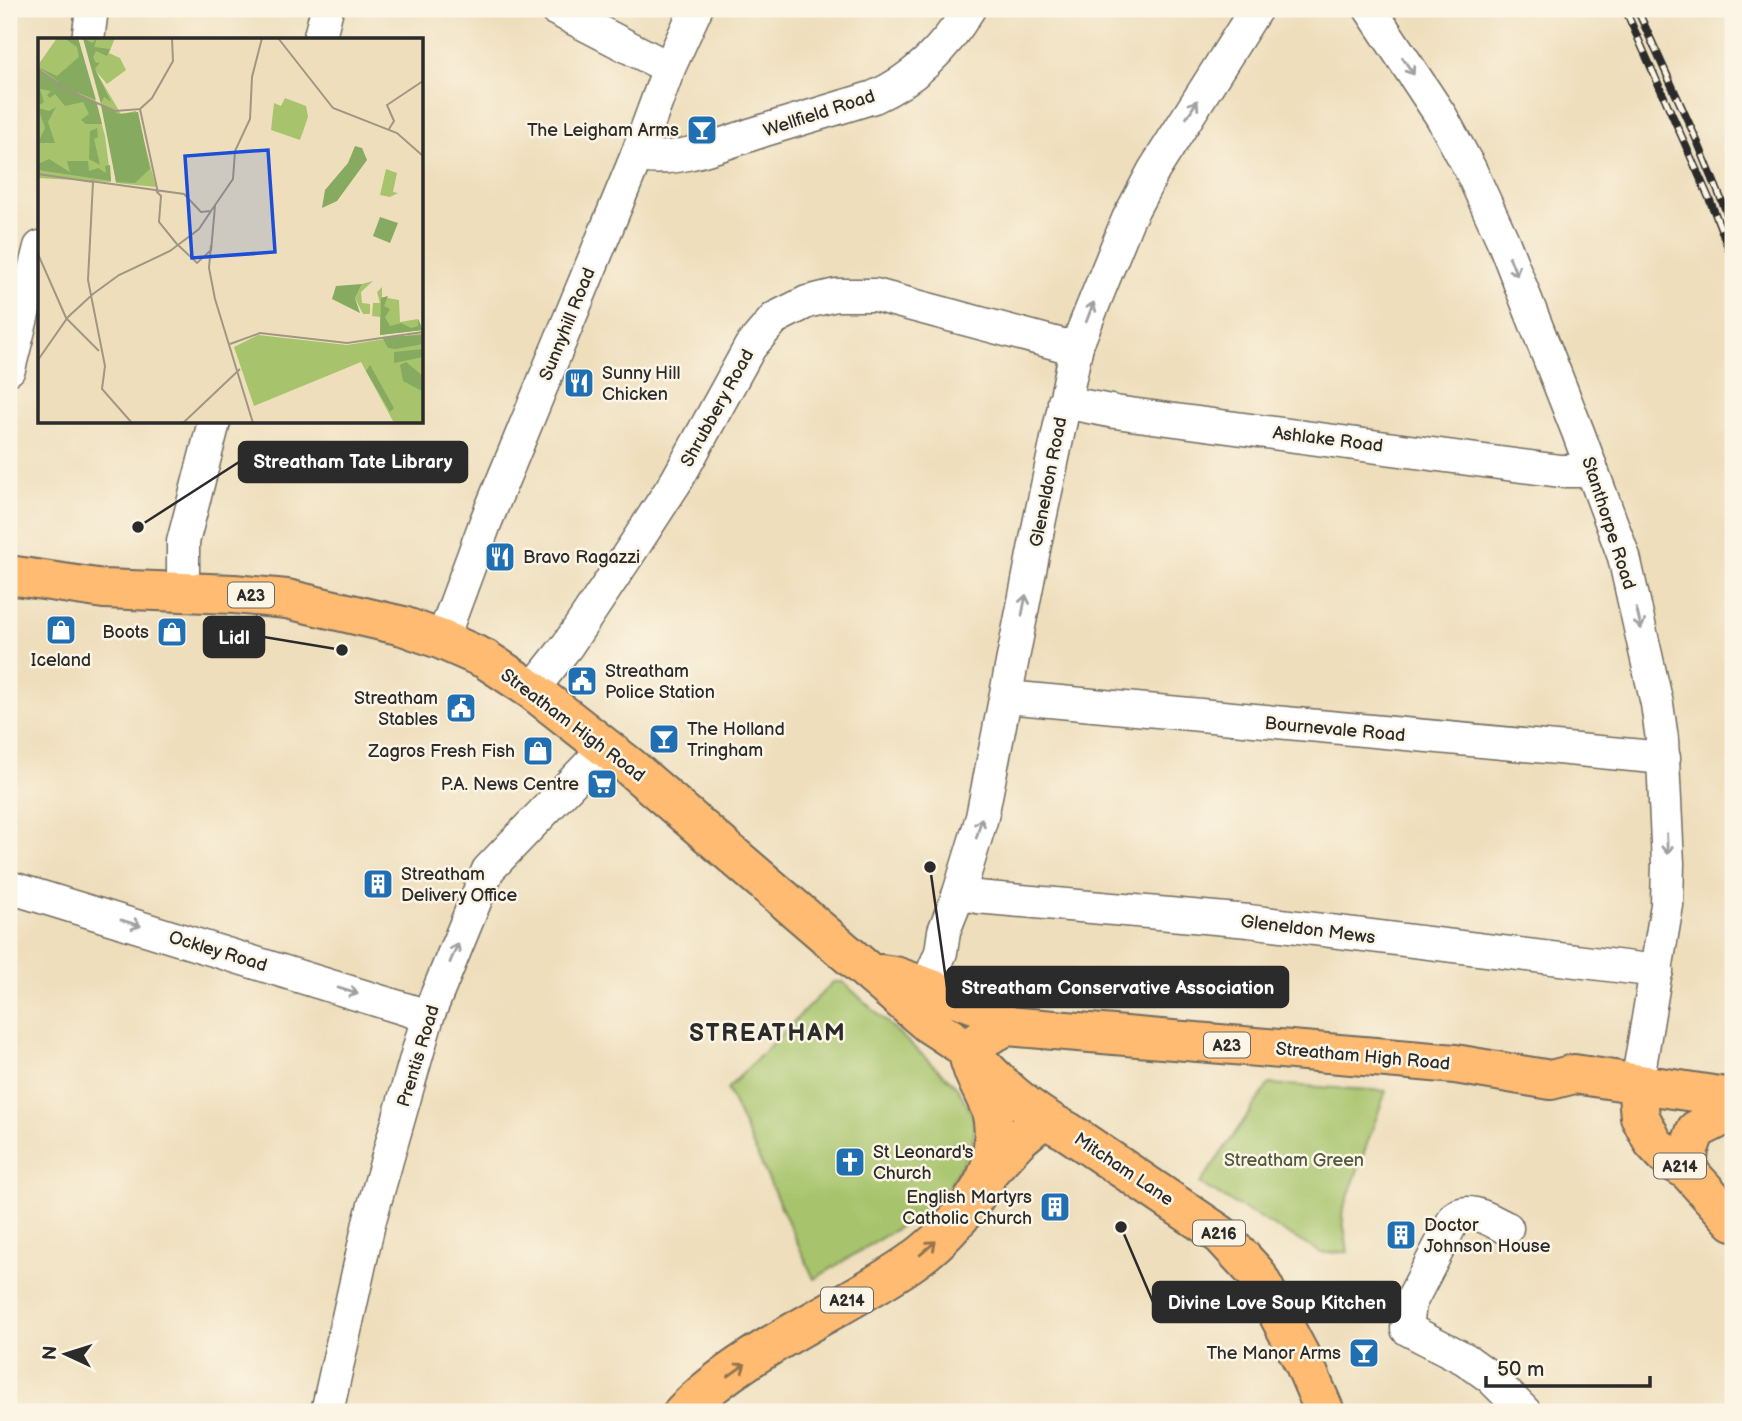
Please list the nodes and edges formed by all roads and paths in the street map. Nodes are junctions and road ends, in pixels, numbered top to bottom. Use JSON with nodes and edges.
{"nodes":[{"id":1,"x":92,"y":9,"type":"edge"},
{"id":2,"x":327,"y":9,"type":"edge"},
{"id":3,"x":555,"y":9,"type":"edge"},
{"id":4,"x":696,"y":9,"type":"edge"},
{"id":5,"x":970,"y":9,"type":"edge"},
{"id":6,"x":1256,"y":9,"type":"edge"},
{"id":7,"x":1370,"y":9,"type":"edge"},
{"id":8,"x":88,"y":38,"type":"edge"},
{"id":9,"x":320,"y":38,"type":"edge"},
{"id":10,"x":669,"y":68,"type":"junction"},
{"id":11,"x":637,"y":155,"type":"junction"},
{"id":12,"x":38,"y":255,"type":"edge"},
{"id":13,"x":1077,"y":345,"type":"junction"},
{"id":14,"x":9,"y":369,"type":"edge"},
{"id":15,"x":1064,"y":402,"type":"junction"},
{"id":16,"x":214,"y":424,"type":"edge"},
{"id":17,"x":1591,"y":467,"type":"junction"},
{"id":18,"x":9,"y":575,"type":"edge"},
{"id":19,"x":183,"y":591,"type":"junction"},
{"id":20,"x":442,"y":640,"type":"junction"},
{"id":21,"x":532,"y":690,"type":"junction"},
{"id":22,"x":1006,"y":697,"type":"junction"},
{"id":23,"x":605,"y":748,"type":"junction"},
{"id":24,"x":1664,"y":758,"type":"junction"},
{"id":25,"x":9,"y":887,"type":"edge"},
{"id":26,"x":959,"y":893,"type":"junction"},
{"id":27,"x":1657,"y":971,"type":"junction"},
{"id":28,"x":872,"y":972,"type":"junction"},
{"id":29,"x":930,"y":989,"type":"junction"},
{"id":30,"x":428,"y":1016,"type":"junction"},
{"id":31,"x":1007,"y":1026,"type":"junction"},
{"id":32,"x":967,"y":1049,"type":"junction"},
{"id":33,"x":1637,"y":1095,"type":"junction"},
{"id":34,"x":1727,"y":1114,"type":"edge"},
{"id":35,"x":1043,"y":1119,"type":"junction"},
{"id":36,"x":991,"y":1169,"type":"junction"},
{"id":37,"x":1687,"y":1171,"type":"junction"},
{"id":38,"x":1733,"y":1221,"type":"edge"},
{"id":39,"x":1507,"y":1228,"type":"dead end"},
{"id":40,"x":327,"y":1412,"type":"edge"},
{"id":41,"x":683,"y":1412,"type":"edge"},
{"id":42,"x":1325,"y":1412,"type":"edge"},
{"id":43,"x":1525,"y":1412,"type":"edge"}],
"edges":[{"from":1,"to":8,"type":"street"},
{"from":2,"to":9,"type":"street"},
{"from":3,"to":10,"type":"street"},
{"from":4,"to":10,"type":"street","name":"Sunnyhill Road"},
{"from":5,"to":11,"type":"street","name":"Wellfield Road"},
{"from":13,"to":6,"type":"street","name":"Gleneldon Road","one_way":true},
{"from":7,"to":17,"type":"street","name":"Stanthorpe Road","one_way":true},
{"from":10,"to":11,"type":"street","name":"Sunnyhill Road"},
{"from":11,"to":20,"type":"street","name":"Sunnyhill Road"},
{"from":12,"to":14,"type":"street"},
{"from":13,"to":15,"type":"street","name":"Gleneldon Road"},
{"from":13,"to":21,"type":"street","name":"Shrubbery Road"},
{"from":15,"to":17,"type":"street","name":"Ashlake Road"},
{"from":22,"to":15,"type":"street","name":"Gleneldon Road","one_way":true},
{"from":16,"to":19,"type":"street"},
{"from":17,"to":24,"type":"street","name":"Stanthorpe Road","one_way":true},
{"from":18,"to":19,"type":"main road","name":"Streatham High Road","number":"A23"},
{"from":19,"to":20,"type":"main road","name":"Streatham High Road","number":"A23"},
{"from":20,"to":21,"type":"main road","name":"Streatham High Road","number":"A23"},
{"from":21,"to":23,"type":"main road","name":"Streatham High Road","number":"A23"},
{"from":22,"to":24,"type":"street","name":"Bournevale Road"},
{"from":26,"to":22,"type":"street","name":"Gleneldon Road","one_way":true},
{"from":23,"to":28,"type":"main road","name":"Streatham High Road","number":"A23"},
{"from":30,"to":23,"type":"street","name":"Prentis Road","one_way":true},
{"from":24,"to":27,"type":"street","name":"Stanthorpe Road","one_way":true},
{"from":25,"to":30,"type":"street","name":"Ockley Road","one_way":true},
{"from":26,"to":27,"type":"street","name":"Gleneldon Mews"},
{"from":26,"to":29,"type":"street","name":"Gleneldon Road"},
{"from":27,"to":33,"type":"street","name":"Stanthorpe Road"},
{"from":28,"to":29,"type":"main road","name":"Streatham High Road","number":"A23"},
{"from":28,"to":32,"type":"main road","name":"Streatham High Road","number":"A23"},
{"from":29,"to":31,"type":"main road","name":"Streatham High Road","number":"A23"},
{"from":30,"to":40,"type":"street","name":"Prentis Road"},
{"from":31,"to":32,"type":"main road"},
{"from":31,"to":33,"type":"main road","name":"Streatham High Road","number":"A23"},
{"from":32,"to":35,"type":"main road","name":"Mitcham Lane","number":"A216"},
{"from":32,"to":36,"type":"main road","number":"A214"},
{"from":33,"to":34,"type":"main road","name":"Streatham High Road","number":"A23"},
{"from":33,"to":37,"type":"main road","number":"A214"},
{"from":34,"to":37,"type":"main road","number":"A214"},
{"from":35,"to":36,"type":"main road"},
{"from":35,"to":42,"type":"main road","name":"Mitcham Lane","number":"A216"},
{"from":41,"to":36,"type":"main road","number":"A214","one_way":true},
{"from":37,"to":38,"type":"main road","number":"A214"},
{"from":39,"to":43,"type":"street"}]}
